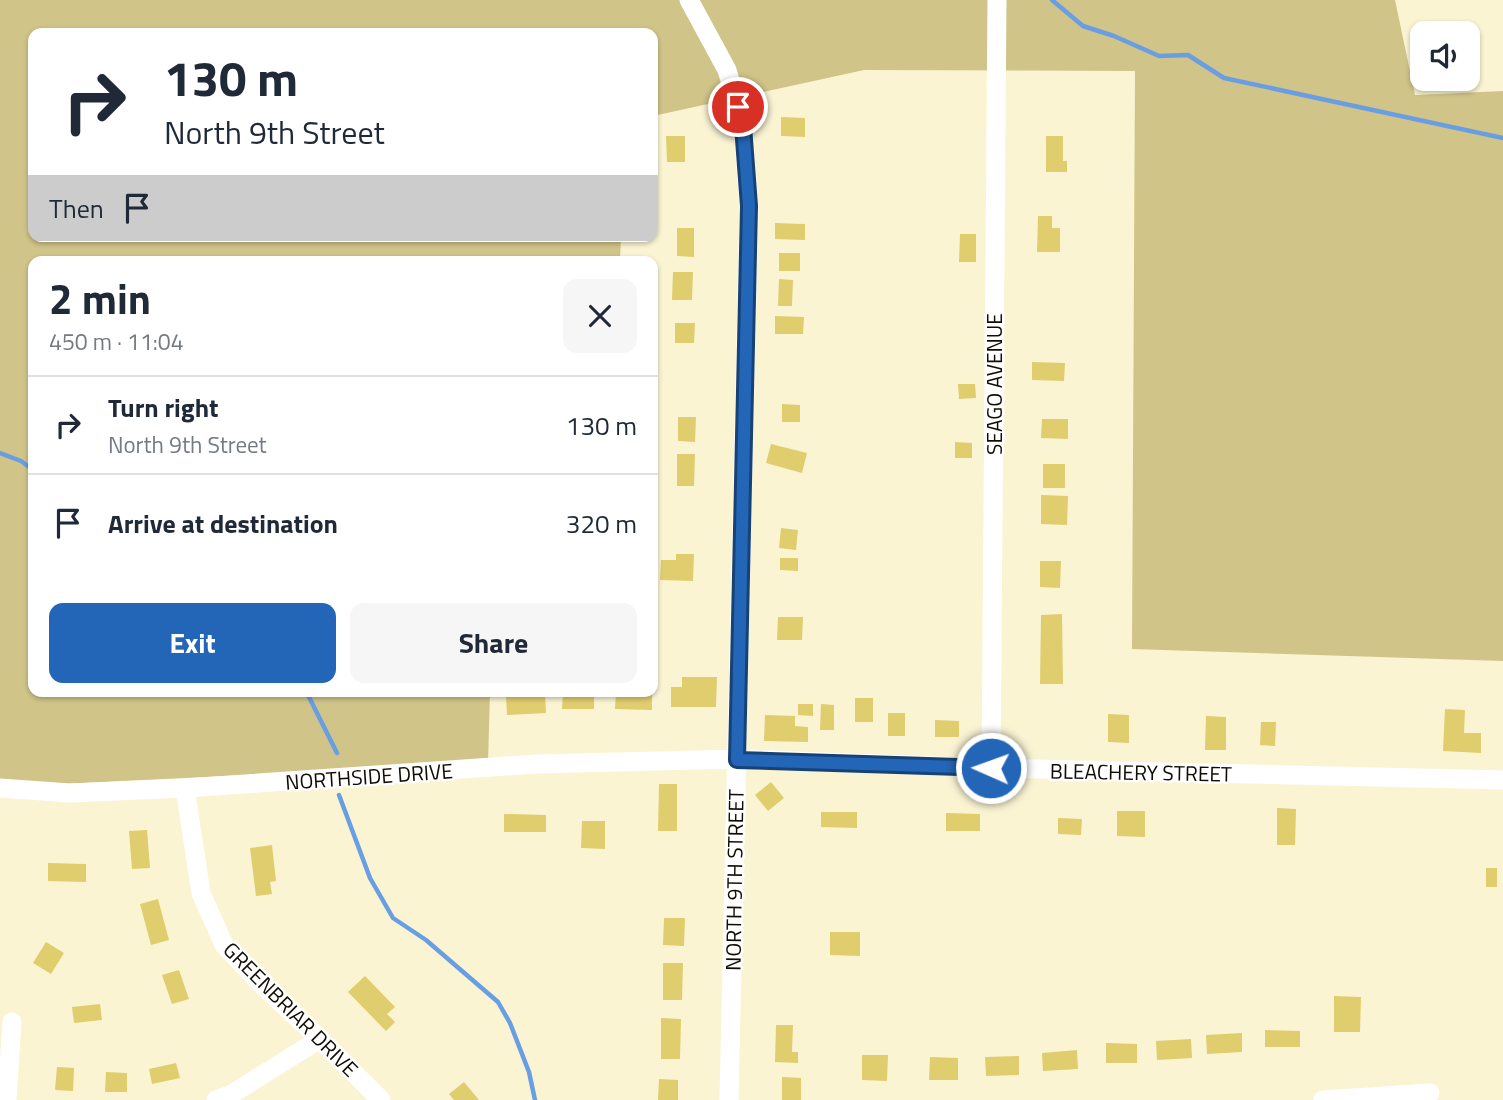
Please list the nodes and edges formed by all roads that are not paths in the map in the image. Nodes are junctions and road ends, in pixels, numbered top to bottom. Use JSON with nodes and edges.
{"nodes":[{"id":1,"x":689,"y":0,"type":"edge"},
{"id":2,"x":997,"y":0,"type":"edge"},
{"id":3,"x":737,"y":760,"type":"junction"},
{"id":4,"x":991,"y":768,"type":"junction"},
{"id":5,"x":1503,"y":780,"type":"edge"},
{"id":6,"x":0,"y":788,"type":"edge"},
{"id":7,"x":185,"y":789,"type":"junction"},
{"id":8,"x":12,"y":1022,"type":"dead end"},
{"id":9,"x":320,"y":1039,"type":"junction"},
{"id":10,"x":1430,"y":1093,"type":"dead end"},
{"id":11,"x":7,"y":1100,"type":"edge"},
{"id":12,"x":216,"y":1100,"type":"edge"},
{"id":13,"x":381,"y":1100,"type":"edge"},
{"id":14,"x":729,"y":1100,"type":"edge"},
{"id":15,"x":1323,"y":1100,"type":"edge"}],
"edges":[{"from":1,"to":3,"type":"street","name":"NORTH 9TH STREET"},
{"from":2,"to":4,"type":"street","name":"SEAGO AVENUE"},
{"from":3,"to":4,"type":"street","name":"BLEACHERY STREET"},
{"from":3,"to":7,"type":"street","name":"NORTHSIDE DRIVE"},
{"from":3,"to":14,"type":"street","name":"NORTH 9TH STREET"},
{"from":4,"to":5,"type":"street","name":"BLEACHERY STREET"},
{"from":6,"to":7,"type":"street","name":"NORTHSIDE DRIVE"},
{"from":7,"to":9,"type":"street","name":"GREENBRIAR DRIVE"},
{"from":8,"to":11,"type":"street"},
{"from":9,"to":12,"type":"street"},
{"from":9,"to":13,"type":"street","name":"GREENBRIAR DRIVE"},
{"from":10,"to":15,"type":"street"}]}
